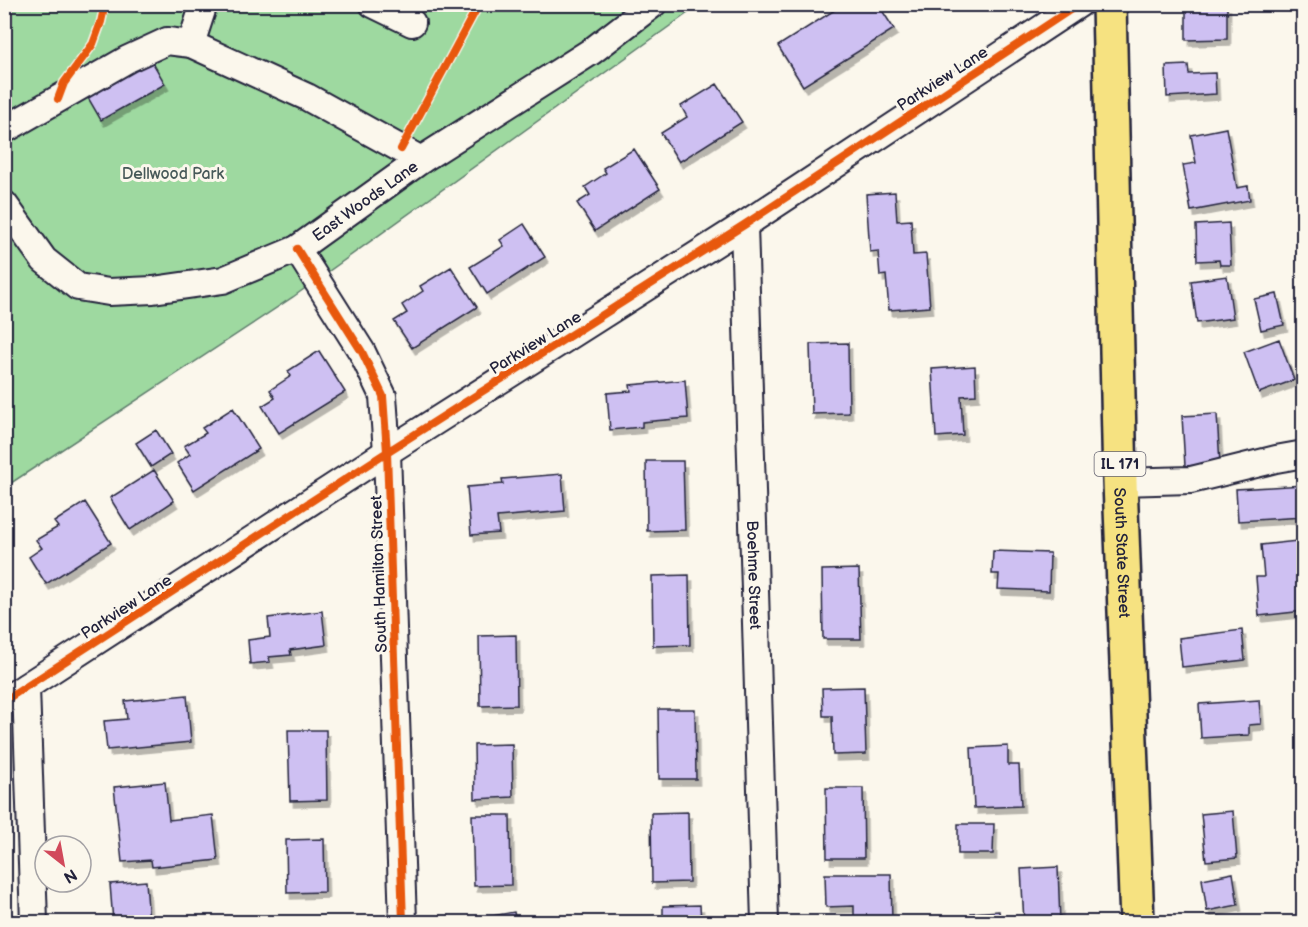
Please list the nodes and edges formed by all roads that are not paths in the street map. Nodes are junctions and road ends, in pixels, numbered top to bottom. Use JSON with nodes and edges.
{"nodes":[{"id":1,"x":204,"y":4,"type":"edge"},
{"id":2,"x":373,"y":4,"type":"edge"},
{"id":3,"x":653,"y":4,"type":"edge"},
{"id":4,"x":1079,"y":4,"type":"edge"},
{"id":5,"x":1109,"y":4,"type":"edge"},
{"id":6,"x":412,"y":23,"type":"dead end"},
{"id":7,"x":191,"y":44,"type":"junction"},
{"id":8,"x":4,"y":130,"type":"edge"},
{"id":9,"x":421,"y":160,"type":"junction"},
{"id":10,"x":4,"y":204,"type":"edge"},
{"id":11,"x":744,"y":225,"type":"junction"},
{"id":12,"x":297,"y":249,"type":"junction"},
{"id":13,"x":387,"y":452,"type":"junction"},
{"id":14,"x":1304,"y":454,"type":"edge"},
{"id":15,"x":1120,"y":482,"type":"junction"},
{"id":16,"x":26,"y":687,"type":"junction"},
{"id":17,"x":4,"y":701,"type":"edge"},
{"id":18,"x":34,"y":922,"type":"edge"},
{"id":19,"x":403,"y":922,"type":"edge"},
{"id":20,"x":765,"y":922,"type":"edge"},
{"id":21,"x":1137,"y":922,"type":"edge"}],
"edges":[{"from":1,"to":7,"type":"street"},
{"from":2,"to":6,"type":"street"},
{"from":3,"to":9,"type":"street","name":"East Woods Lane"},
{"from":4,"to":11,"type":"street","name":"Parkview Lane"},
{"from":5,"to":15,"type":"main road","name":"South State Street","number":"IL 171"},
{"from":7,"to":8,"type":"street"},
{"from":7,"to":9,"type":"street"},
{"from":9,"to":12,"type":"street","name":"East Woods Lane"},
{"from":10,"to":12,"type":"street","name":"East Woods Lane"},
{"from":11,"to":13,"type":"street","name":"Parkview Lane"},
{"from":11,"to":20,"type":"street","name":"Boehme Street"},
{"from":12,"to":13,"type":"street","name":"South Hamilton Street"},
{"from":13,"to":16,"type":"street","name":"Parkview Lane"},
{"from":13,"to":19,"type":"street","name":"South Hamilton Street"},
{"from":14,"to":15,"type":"street"},
{"from":15,"to":21,"type":"main road","name":"South State Street","number":"IL 171"},
{"from":16,"to":17,"type":"street","name":"Parkview Lane"},
{"from":16,"to":18,"type":"street"}]}
